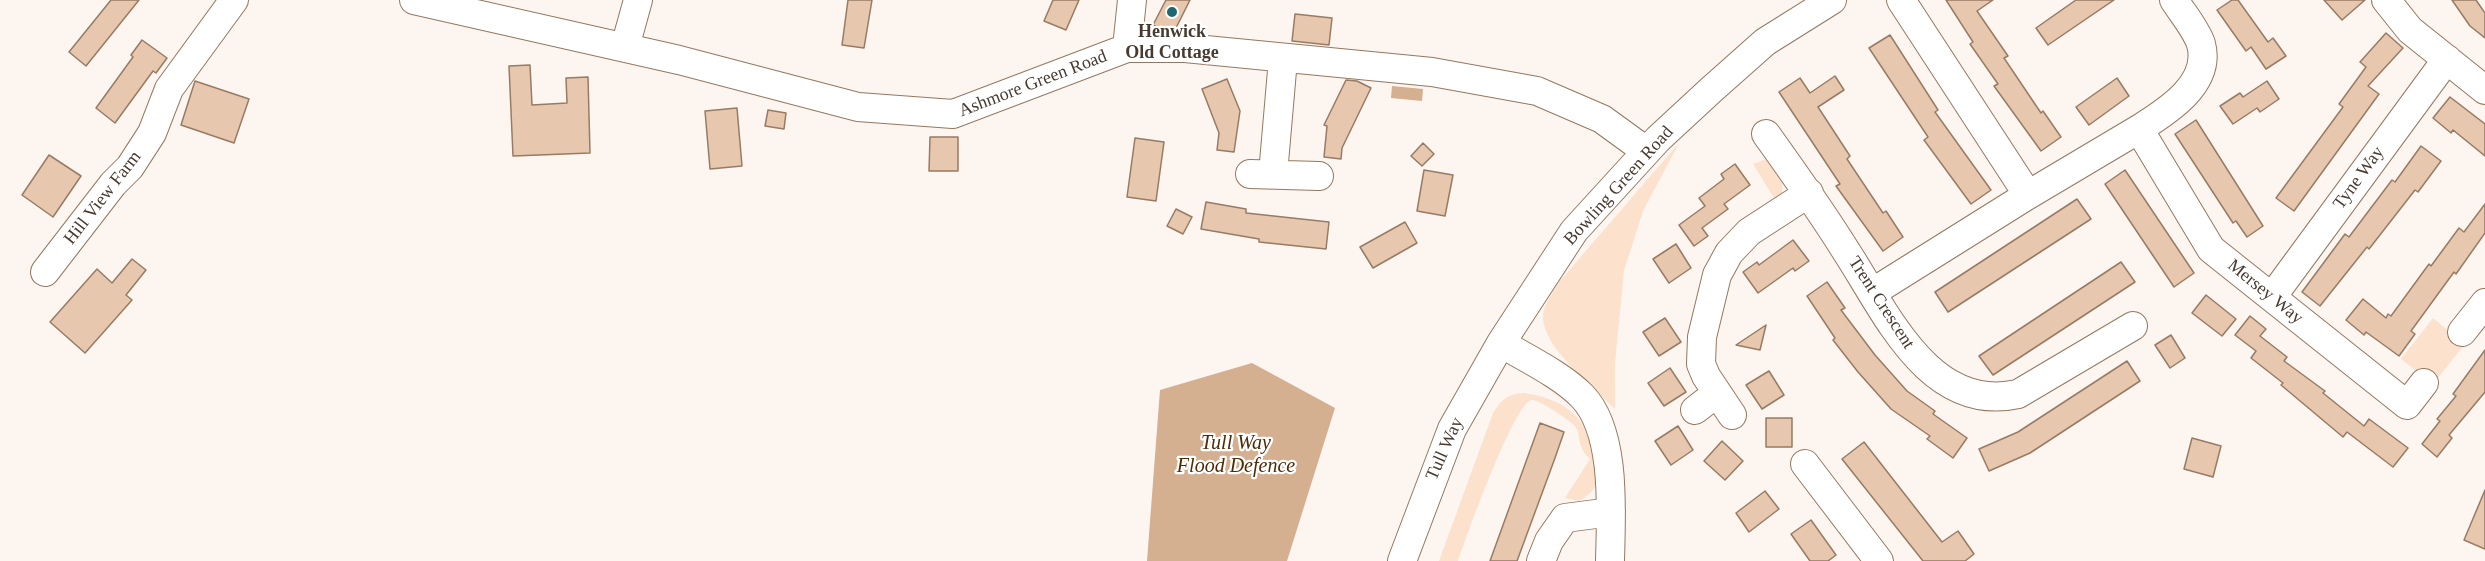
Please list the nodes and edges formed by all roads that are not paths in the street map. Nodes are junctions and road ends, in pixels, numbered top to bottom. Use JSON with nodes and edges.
{"nodes":[{"id":1,"x":234,"y":0,"type":"edge"},
{"id":2,"x":414,"y":0,"type":"edge"},
{"id":3,"x":638,"y":0,"type":"edge"},
{"id":4,"x":1132,"y":0,"type":"edge"},
{"id":5,"x":1832,"y":0,"type":"edge"},
{"id":6,"x":1901,"y":0,"type":"edge"},
{"id":7,"x":2174,"y":0,"type":"edge"},
{"id":8,"x":2386,"y":0,"type":"edge"},
{"id":9,"x":625,"y":47,"type":"junction"},
{"id":10,"x":1127,"y":48,"type":"junction"},
{"id":11,"x":2446,"y":58,"type":"junction"},
{"id":12,"x":1283,"y":59,"type":"junction"},
{"id":13,"x":2485,"y":90,"type":"edge"},
{"id":14,"x":2139,"y":129,"type":"junction"},
{"id":15,"x":1766,"y":134,"type":"dead end"},
{"id":16,"x":1646,"y":152,"type":"junction"},
{"id":17,"x":1319,"y":177,"type":"dead end"},
{"id":18,"x":1809,"y":193,"type":"junction"},
{"id":19,"x":2028,"y":195,"type":"junction"},
{"id":20,"x":45,"y":272,"type":"dead end"},
{"id":21,"x":1873,"y":292,"type":"junction"},
{"id":22,"x":2272,"y":297,"type":"junction"},
{"id":23,"x":2485,"y":303,"type":"edge"},
{"id":24,"x":2133,"y":326,"type":"dead end"},
{"id":25,"x":2462,"y":332,"type":"dead end"},
{"id":26,"x":1501,"y":343,"type":"junction"},
{"id":27,"x":2424,"y":383,"type":"dead end"},
{"id":28,"x":1715,"y":406,"type":"dead end"},
{"id":29,"x":1808,"y":481,"type":"dead end"},
{"id":30,"x":1611,"y":512,"type":"junction"},
{"id":31,"x":1402,"y":561,"type":"edge"},
{"id":32,"x":1541,"y":561,"type":"edge"},
{"id":33,"x":1610,"y":561,"type":"edge"},
{"id":34,"x":1879,"y":561,"type":"edge"}],
"edges":[{"from":1,"to":20,"type":"street","name":"Hill View Farm"},
{"from":2,"to":9,"type":"street","name":"Ashmore Green Road"},
{"from":3,"to":9,"type":"street"},
{"from":4,"to":10,"type":"street"},
{"from":5,"to":16,"type":"street","name":"Bowling Green Road"},
{"from":6,"to":19,"type":"street"},
{"from":7,"to":14,"type":"street"},
{"from":8,"to":11,"type":"street"},
{"from":9,"to":10,"type":"street","name":"Ashmore Green Road"},
{"from":10,"to":12,"type":"street","name":"Ashmore Green Road"},
{"from":11,"to":13,"type":"street"},
{"from":11,"to":22,"type":"street","name":"Tyne Way"},
{"from":12,"to":16,"type":"street","name":"Ashmore Green Road"},
{"from":12,"to":17,"type":"street"},
{"from":14,"to":19,"type":"street"},
{"from":14,"to":22,"type":"street","name":"Mersey Way"},
{"from":15,"to":18,"type":"street","name":"Trent Crescent"},
{"from":16,"to":26,"type":"street","name":"Bowling Green Road"},
{"from":18,"to":21,"type":"street","name":"Trent Crescent"},
{"from":18,"to":28,"type":"street"},
{"from":19,"to":21,"type":"street"},
{"from":21,"to":24,"type":"street","name":"Trent Crescent"},
{"from":22,"to":27,"type":"street","name":"Mersey Way"},
{"from":23,"to":25,"type":"street"},
{"from":26,"to":30,"type":"street"},
{"from":26,"to":31,"type":"street","name":"Tull Way"},
{"from":29,"to":34,"type":"street"},
{"from":30,"to":32,"type":"street"},
{"from":30,"to":33,"type":"street"}]}
